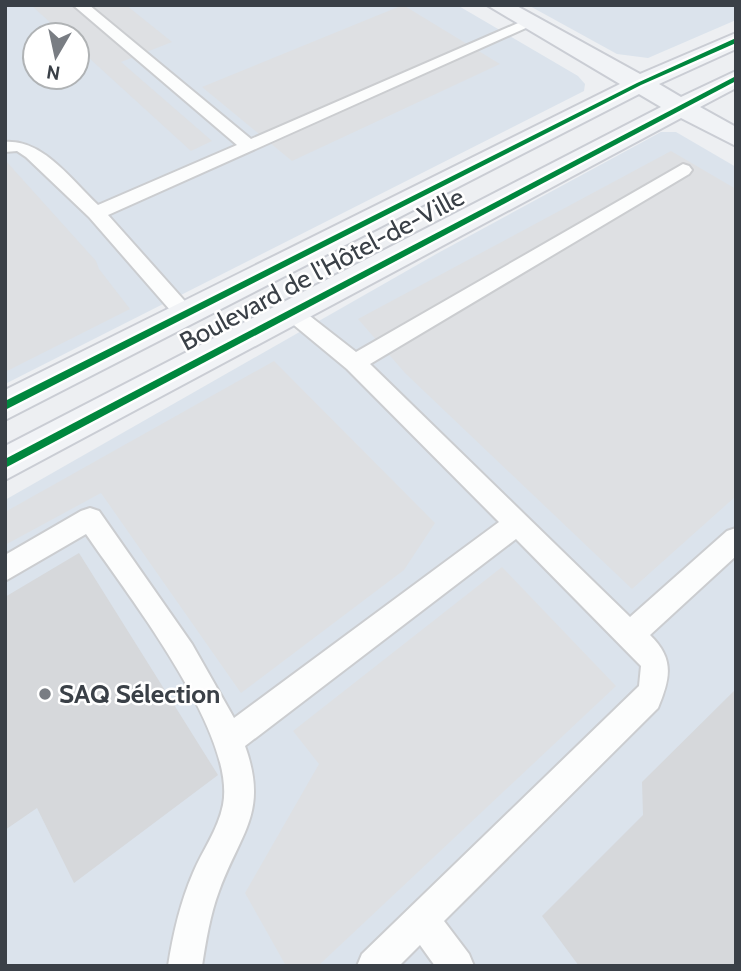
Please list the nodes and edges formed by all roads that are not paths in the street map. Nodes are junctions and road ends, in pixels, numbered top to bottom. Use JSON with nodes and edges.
{"nodes":[{"id":1,"x":80,"y":5,"type":"edge"},
{"id":2,"x":498,"y":5,"type":"edge"},
{"id":3,"x":530,"y":23,"type":"junction"},
{"id":4,"x":736,"y":40,"type":"edge"},
{"id":5,"x":736,"y":78,"type":"edge"},
{"id":6,"x":639,"y":84,"type":"junction"},
{"id":7,"x":678,"y":106,"type":"junction"},
{"id":8,"x":736,"y":138,"type":"edge"},
{"id":9,"x":249,"y":146,"type":"junction"},
{"id":10,"x":5,"y":147,"type":"edge"},
{"id":11,"x":682,"y":170,"type":"dead end"},
{"id":12,"x":96,"y":213,"type":"junction"},
{"id":13,"x":290,"y":311,"type":"junction"},
{"id":14,"x":184,"y":313,"type":"junction"},
{"id":15,"x":355,"y":363,"type":"junction"},
{"id":16,"x":5,"y":406,"type":"edge"},
{"id":17,"x":5,"y":464,"type":"edge"},
{"id":18,"x":517,"y":523,"type":"junction"},
{"id":19,"x":736,"y":539,"type":"edge"},
{"id":20,"x":5,"y":569,"type":"edge"},
{"id":21,"x":630,"y":635,"type":"junction"},
{"id":22,"x":229,"y":740,"type":"junction"},
{"id":23,"x":421,"y":919,"type":"junction"},
{"id":24,"x":185,"y":966,"type":"edge"},
{"id":25,"x":374,"y":966,"type":"edge"},
{"id":26,"x":457,"y":966,"type":"edge"}],
"edges":[{"from":1,"to":9,"type":"lane"},
{"from":2,"to":3,"type":"main road"},
{"from":3,"to":6,"type":"main road"},
{"from":3,"to":9,"type":"lane"},
{"from":4,"to":6,"type":"main road","name":"Boulevard de l'Hôtel-de-Ville"},
{"from":5,"to":7,"type":"main road","name":"Boulevard de l'Hôtel-de-Ville"},
{"from":6,"to":7,"type":"main road"},
{"from":6,"to":14,"type":"main road","name":"Boulevard de l'Hôtel-de-Ville"},
{"from":7,"to":8,"type":"main road"},
{"from":7,"to":13,"type":"main road","name":"Boulevard de l'Hôtel-de-Ville"},
{"from":9,"to":12,"type":"lane"},
{"from":10,"to":12,"type":"lane"},
{"from":11,"to":15,"type":"lane"},
{"from":12,"to":14,"type":"lane"},
{"from":13,"to":15,"type":"lane"},
{"from":13,"to":17,"type":"main road","name":"Boulevard de l'Hôtel-de-Ville"},
{"from":14,"to":16,"type":"main road","name":"Boulevard de l'Hôtel-de-Ville"},
{"from":15,"to":18,"type":"lane"},
{"from":18,"to":21,"type":"lane"},
{"from":18,"to":22,"type":"lane"},
{"from":19,"to":21,"type":"lane"},
{"from":20,"to":22,"type":"lane"},
{"from":21,"to":23,"type":"lane"},
{"from":22,"to":24,"type":"lane"},
{"from":23,"to":25,"type":"lane"},
{"from":23,"to":26,"type":"lane"}]}
